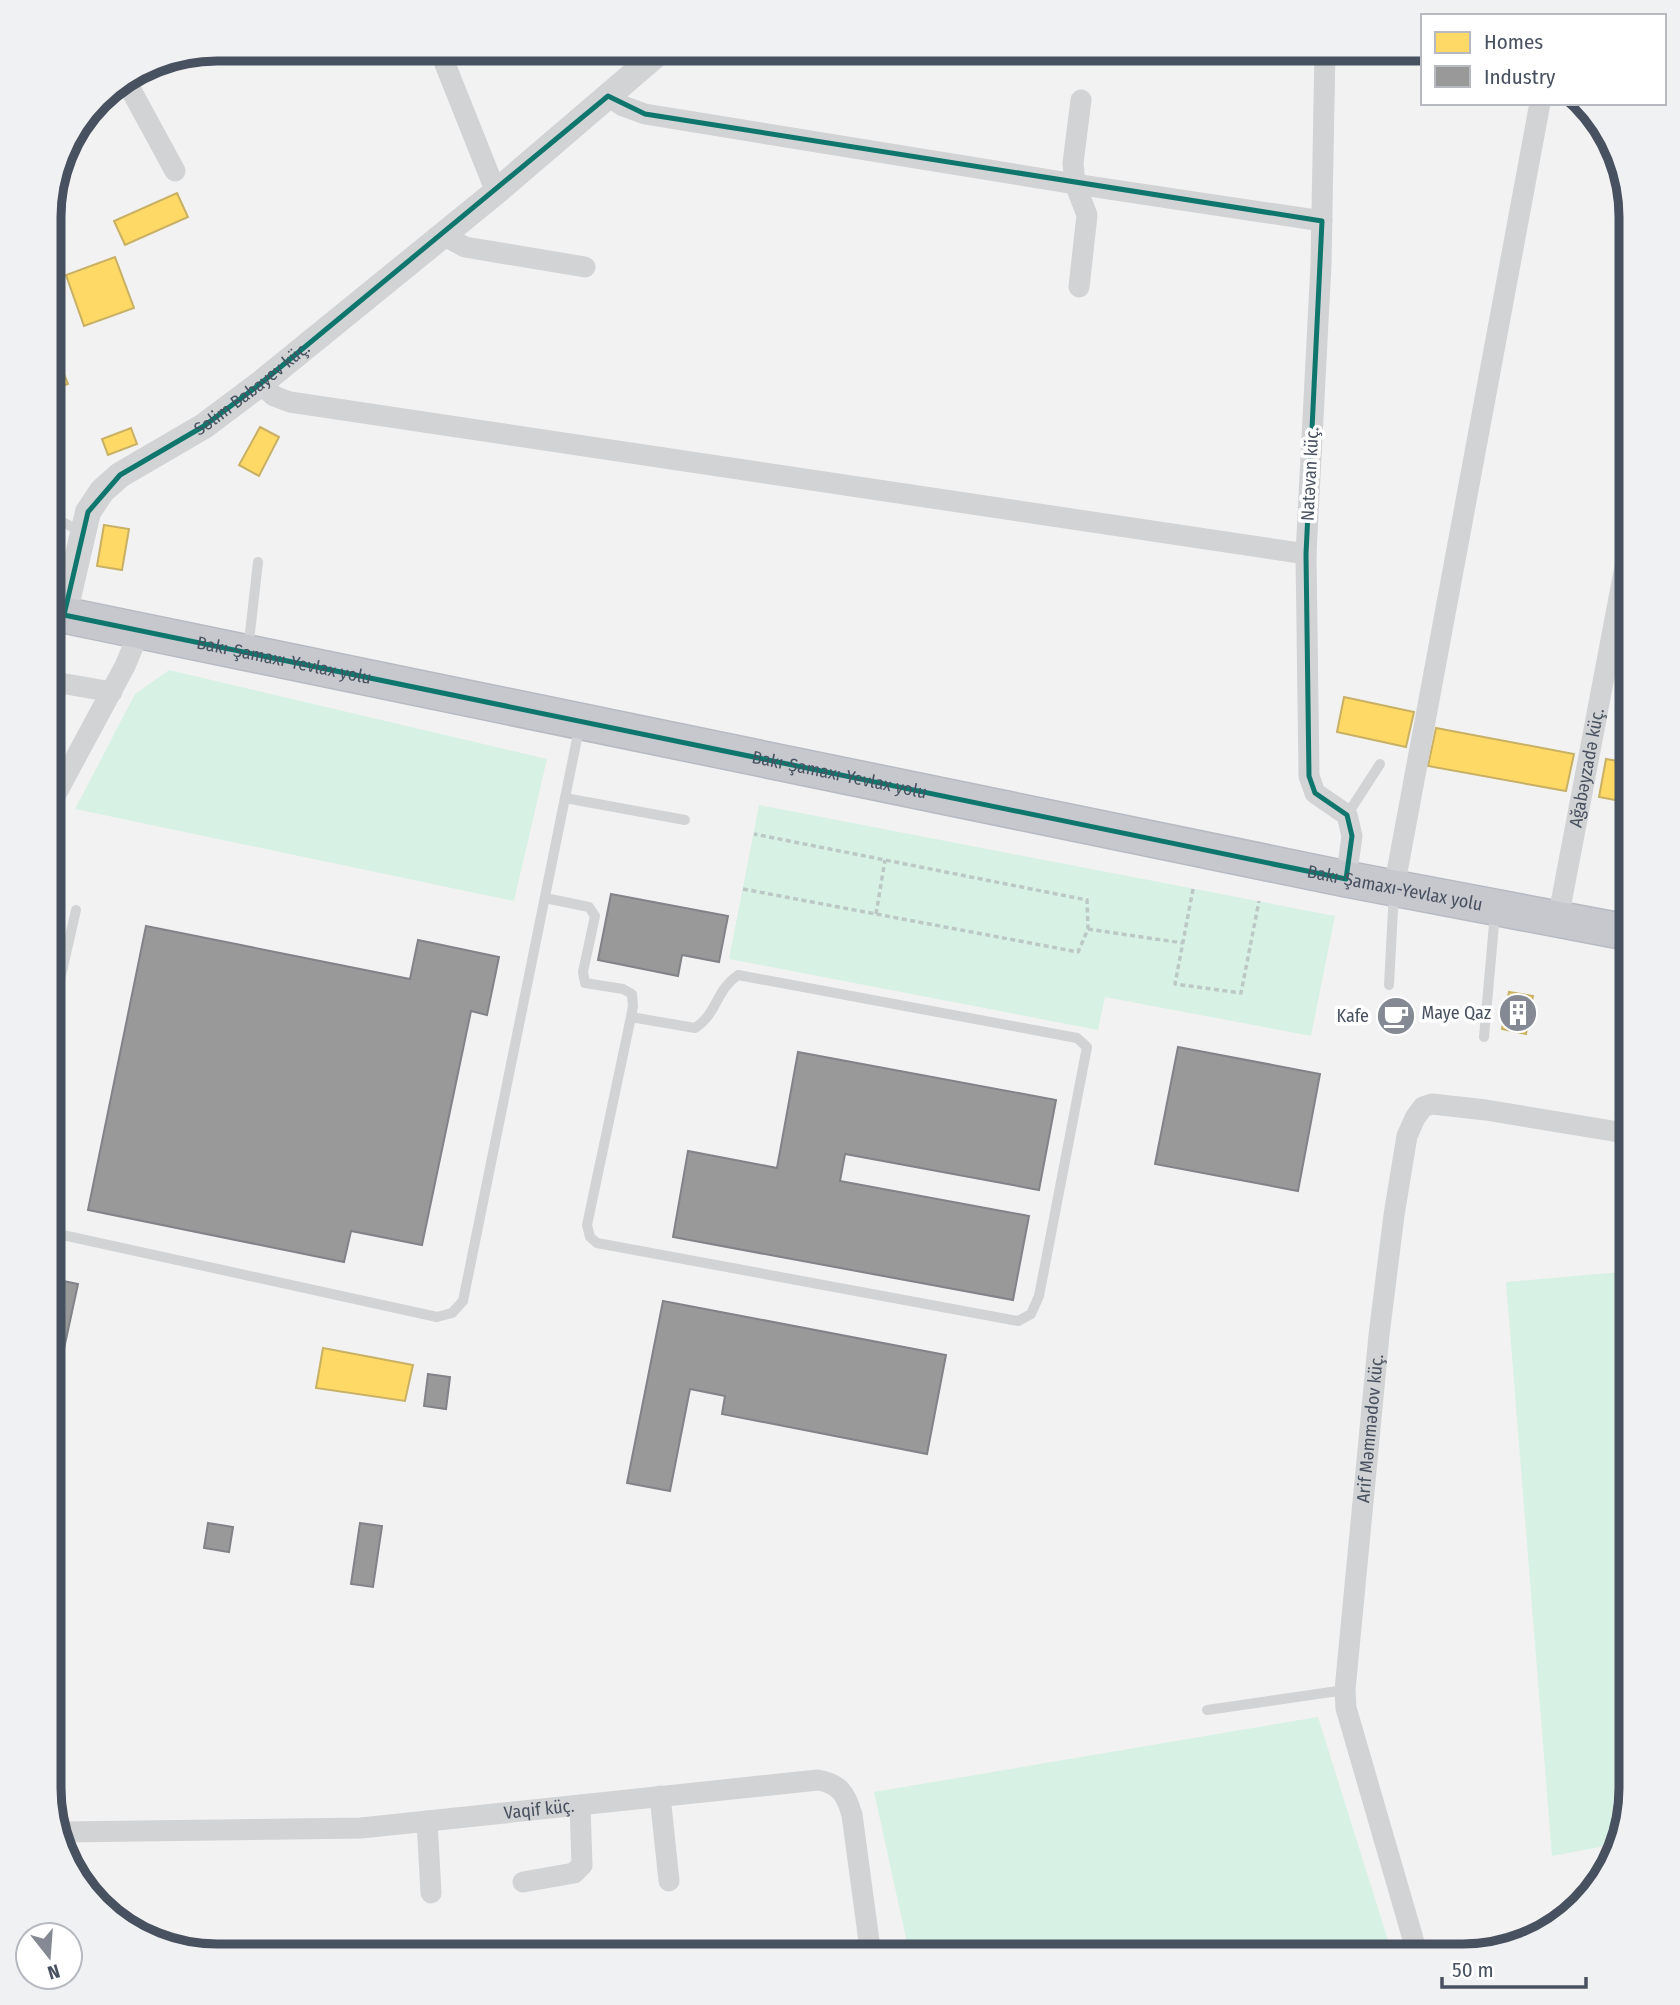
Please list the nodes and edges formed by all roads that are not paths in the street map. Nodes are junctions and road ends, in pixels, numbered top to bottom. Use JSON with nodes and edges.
{"nodes":[{"id":1,"x":444,"y":62,"type":"edge"},
{"id":2,"x":648,"y":62,"type":"edge"},
{"id":3,"x":1325,"y":62,"type":"edge"},
{"id":4,"x":130,"y":87,"type":"edge"},
{"id":5,"x":608,"y":96,"type":"junction"},
{"id":6,"x":1081,"y":100,"type":"dead end"},
{"id":7,"x":1540,"y":105,"type":"edge"},
{"id":8,"x":175,"y":171,"type":"dead end"},
{"id":9,"x":1074,"y":184,"type":"junction"},
{"id":10,"x":496,"y":192,"type":"junction"},
{"id":11,"x":1322,"y":221,"type":"junction"},
{"id":12,"x":443,"y":234,"type":"junction"},
{"id":13,"x":585,"y":267,"type":"dead end"},
{"id":14,"x":1079,"y":287,"type":"dead end"},
{"id":15,"x":260,"y":384,"type":"junction"},
{"id":16,"x":62,"y":522,"type":"edge"},
{"id":17,"x":83,"y":532,"type":"junction"},
{"id":18,"x":1306,"y":554,"type":"junction"},
{"id":19,"x":258,"y":562,"type":"dead end"},
{"id":20,"x":1619,"y":598,"type":"edge"},
{"id":21,"x":62,"y":599,"type":"edge"},
{"id":22,"x":62,"y":615,"type":"edge"},
{"id":23,"x":140,"y":630,"type":"junction"},
{"id":24,"x":248,"y":652,"type":"junction"},
{"id":25,"x":62,"y":683,"type":"edge"},
{"id":26,"x":112,"y":692,"type":"junction"},
{"id":27,"x":581,"y":722,"type":"junction"},
{"id":28,"x":1380,"y":764,"type":"dead end"},
{"id":29,"x":62,"y":784,"type":"edge"},
{"id":30,"x":565,"y":798,"type":"junction"},
{"id":31,"x":1347,"y":815,"type":"junction"},
{"id":32,"x":685,"y":820,"type":"dead end"},
{"id":33,"x":1346,"y":879,"type":"junction"},
{"id":34,"x":1394,"y":888,"type":"junction"},
{"id":35,"x":545,"y":898,"type":"junction"},
{"id":36,"x":1496,"y":907,"type":"junction"},
{"id":37,"x":76,"y":910,"type":"dead end"},
{"id":38,"x":1558,"y":919,"type":"junction"},
{"id":39,"x":1619,"y":931,"type":"edge"},
{"id":40,"x":62,"y":973,"type":"edge"},
{"id":41,"x":1389,"y":985,"type":"dead end"},
{"id":42,"x":631,"y":1017,"type":"junction"},
{"id":43,"x":1484,"y":1037,"type":"dead end"},
{"id":44,"x":1619,"y":1132,"type":"edge"},
{"id":45,"x":61,"y":1235,"type":"edge"},
{"id":46,"x":1345,"y":1690,"type":"junction"},
{"id":47,"x":1207,"y":1710,"type":"dead end"},
{"id":48,"x":660,"y":1796,"type":"junction"},
{"id":49,"x":580,"y":1805,"type":"junction"},
{"id":50,"x":427,"y":1821,"type":"junction"},
{"id":51,"x":68,"y":1832,"type":"edge"},
{"id":52,"x":669,"y":1881,"type":"dead end"},
{"id":53,"x":523,"y":1882,"type":"dead end"},
{"id":54,"x":431,"y":1893,"type":"dead end"},
{"id":55,"x":869,"y":1944,"type":"edge"},
{"id":56,"x":1415,"y":1944,"type":"edge"}],
"edges":[{"from":1,"to":10,"type":"street"},
{"from":2,"to":5,"type":"street","name":"Səlim Babayev küç."},
{"from":3,"to":11,"type":"street","name":"Natəvan küç."},
{"from":4,"to":8,"type":"street"},
{"from":5,"to":9,"type":"street"},
{"from":5,"to":10,"type":"street","name":"Səlim Babayev küç."},
{"from":6,"to":9,"type":"street"},
{"from":7,"to":34,"type":"street"},
{"from":9,"to":11,"type":"street"},
{"from":9,"to":14,"type":"street"},
{"from":10,"to":12,"type":"street","name":"Səlim Babayev küç."},
{"from":11,"to":18,"type":"street","name":"Natəvan küç."},
{"from":12,"to":13,"type":"street"},
{"from":12,"to":15,"type":"street","name":"Səlim Babayev küç."},
{"from":15,"to":17,"type":"street","name":"Səlim Babayev küç."},
{"from":15,"to":18,"type":"street"},
{"from":16,"to":17,"type":"lane"},
{"from":17,"to":21,"type":"street","name":"Səlim Babayev küç."},
{"from":18,"to":31,"type":"street","name":"Natəvan küç."},
{"from":19,"to":24,"type":"lane"},
{"from":20,"to":38,"type":"street","name":"Ağabəyzadə küç."},
{"from":22,"to":23,"type":"highway","name":"Bakı-Şamaxı-Yevlax yolu"},
{"from":23,"to":24,"type":"highway","name":"Bakı-Şamaxı-Yevlax yolu"},
{"from":23,"to":26,"type":"street"},
{"from":24,"to":27,"type":"highway","name":"Bakı-Şamaxı-Yevlax yolu"},
{"from":25,"to":26,"type":"street"},
{"from":26,"to":29,"type":"street"},
{"from":27,"to":30,"type":"lane"},
{"from":27,"to":33,"type":"highway","name":"Bakı-Şamaxı-Yevlax yolu"},
{"from":28,"to":31,"type":"lane"},
{"from":30,"to":32,"type":"lane"},
{"from":30,"to":35,"type":"lane"},
{"from":31,"to":33,"type":"street"},
{"from":33,"to":34,"type":"highway","name":"Bakı-Şamaxı-Yevlax yolu"},
{"from":34,"to":36,"type":"highway","name":"Bakı-Şamaxı-Yevlax yolu"},
{"from":34,"to":41,"type":"lane"},
{"from":35,"to":42,"type":"lane"},
{"from":35,"to":45,"type":"lane"},
{"from":36,"to":38,"type":"highway","name":"Bakı-Şamaxı-Yevlax yolu"},
{"from":36,"to":43,"type":"lane"},
{"from":37,"to":40,"type":"lane"},
{"from":38,"to":39,"type":"highway","name":"Bakı-Şamaxı-Yevlax yolu"},
{"from":42,"to":42,"type":"lane"},
{"from":44,"to":46,"type":"street","name":"Arif Məmmədov küç."},
{"from":46,"to":47,"type":"lane"},
{"from":46,"to":56,"type":"street","name":"Arif Məmmədov küç."},
{"from":48,"to":49,"type":"street","name":"Vaqif küç."},
{"from":48,"to":52,"type":"street"},
{"from":48,"to":55,"type":"street","name":"Vaqif küç."},
{"from":49,"to":50,"type":"street","name":"Vaqif küç."},
{"from":49,"to":53,"type":"street"},
{"from":50,"to":51,"type":"street","name":"Vaqif küç."},
{"from":50,"to":54,"type":"street"}]}
